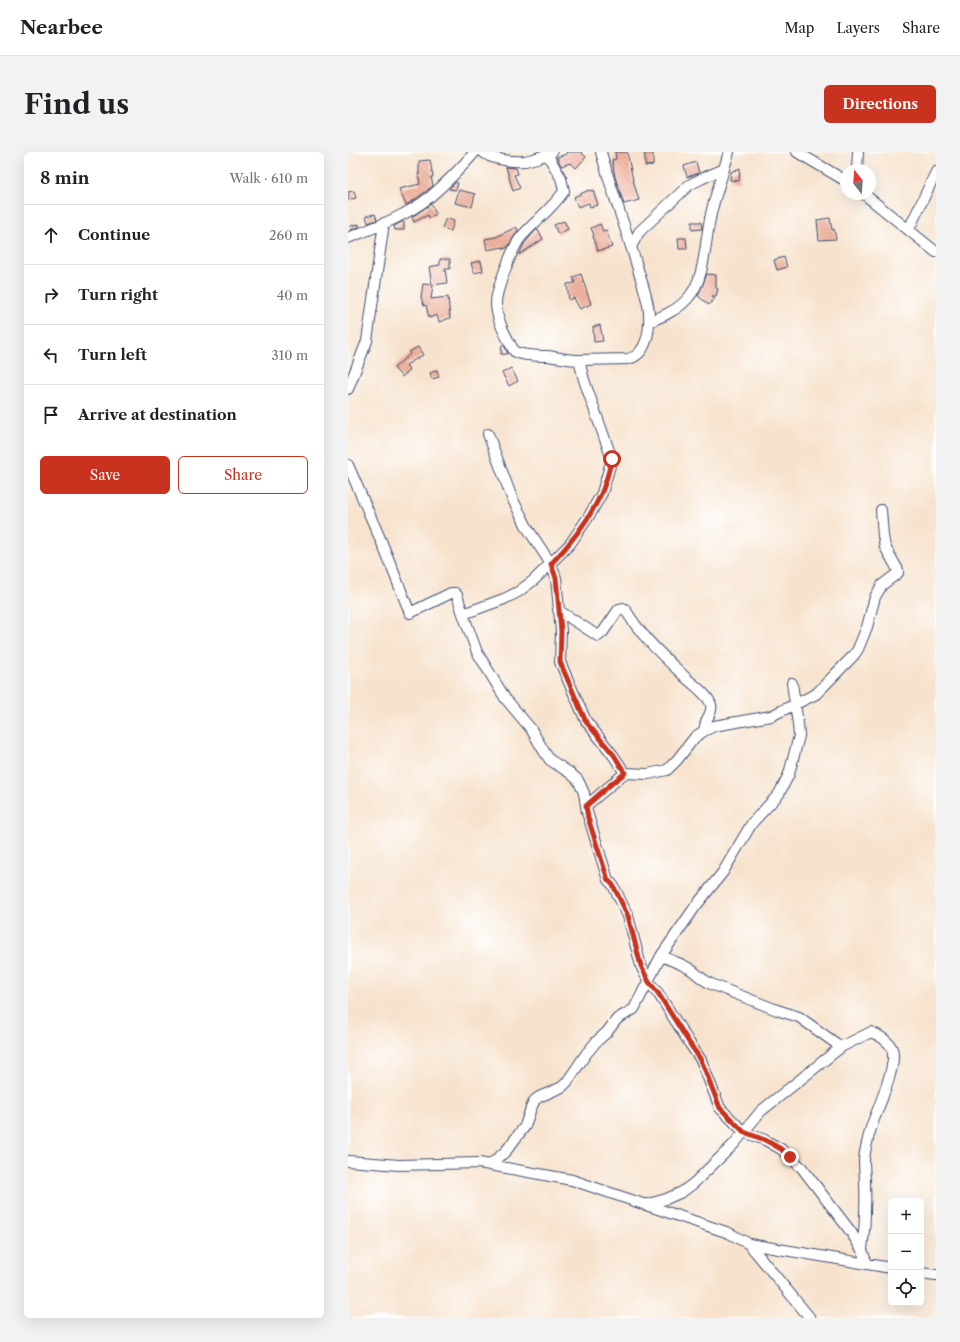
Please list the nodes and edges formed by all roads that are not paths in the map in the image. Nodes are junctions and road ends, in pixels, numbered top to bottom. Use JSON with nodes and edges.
{"nodes":[{"id":1,"x":475,"y":152,"type":"edge"},
{"id":2,"x":483,"y":152,"type":"edge"},
{"id":3,"x":601,"y":152,"type":"edge"},
{"id":4,"x":729,"y":152,"type":"edge"},
{"id":5,"x":797,"y":152,"type":"edge"},
{"id":6,"x":858,"y":152,"type":"edge"},
{"id":7,"x":550,"y":153,"type":"edge"},
{"id":8,"x":857,"y":164,"type":"edge"},
{"id":9,"x":724,"y":169,"type":"junction"},
{"id":10,"x":936,"y":172,"type":"edge"},
{"id":11,"x":840,"y":177,"type":"edge"},
{"id":12,"x":872,"y":200,"type":"edge"},
{"id":13,"x":384,"y":224,"type":"junction"},
{"id":14,"x":908,"y":229,"type":"junction"},
{"id":15,"x":348,"y":238,"type":"edge"},
{"id":16,"x":631,"y":247,"type":"junction"},
{"id":17,"x":936,"y":252,"type":"edge"},
{"id":18,"x":649,"y":322,"type":"junction"},
{"id":19,"x":579,"y":360,"type":"junction"},
{"id":20,"x":348,"y":389,"type":"edge"},
{"id":21,"x":488,"y":434,"type":"dead end"},
{"id":22,"x":348,"y":465,"type":"edge"},
{"id":23,"x":881,"y":510,"type":"dead end"},
{"id":24,"x":551,"y":564,"type":"junction"},
{"id":25,"x":558,"y":610,"type":"junction"},
{"id":26,"x":463,"y":614,"type":"junction"},
{"id":27,"x":792,"y":683,"type":"dead end"},
{"id":28,"x":794,"y":705,"type":"junction"},
{"id":29,"x":704,"y":731,"type":"junction"},
{"id":30,"x":625,"y":773,"type":"junction"},
{"id":31,"x":586,"y":806,"type":"junction"},
{"id":32,"x":661,"y":956,"type":"junction"},
{"id":33,"x":649,"y":982,"type":"junction"},
{"id":34,"x":840,"y":1047,"type":"junction"},
{"id":35,"x":744,"y":1132,"type":"junction"},
{"id":36,"x":348,"y":1161,"type":"edge"},
{"id":37,"x":490,"y":1165,"type":"junction"},
{"id":38,"x":645,"y":1205,"type":"junction"},
{"id":39,"x":749,"y":1244,"type":"junction"},
{"id":40,"x":862,"y":1250,"type":"junction"},
{"id":41,"x":866,"y":1264,"type":"junction"},
{"id":42,"x":888,"y":1268,"type":"edge"},
{"id":43,"x":924,"y":1273,"type":"edge"},
{"id":44,"x":936,"y":1275,"type":"edge"},
{"id":45,"x":810,"y":1318,"type":"edge"}],
"edges":[{"from":1,"to":13,"type":"street"},
{"from":2,"to":7,"type":"street"},
{"from":3,"to":16,"type":"street"},
{"from":4,"to":9,"type":"street"},
{"from":5,"to":11,"type":"street"},
{"from":6,"to":8,"type":"street"},
{"from":7,"to":19,"type":"street"},
{"from":9,"to":16,"type":"street"},
{"from":9,"to":18,"type":"street"},
{"from":10,"to":14,"type":"street"},
{"from":12,"to":14,"type":"street"},
{"from":13,"to":15,"type":"street"},
{"from":13,"to":20,"type":"street"},
{"from":14,"to":17,"type":"street"},
{"from":16,"to":18,"type":"street"},
{"from":18,"to":19,"type":"street"},
{"from":19,"to":24,"type":"street"},
{"from":21,"to":24,"type":"street"},
{"from":22,"to":26,"type":"street"},
{"from":23,"to":28,"type":"street"},
{"from":24,"to":25,"type":"street"},
{"from":24,"to":26,"type":"street"},
{"from":25,"to":29,"type":"street"},
{"from":25,"to":30,"type":"street"},
{"from":26,"to":31,"type":"street"},
{"from":27,"to":28,"type":"street"},
{"from":28,"to":29,"type":"street"},
{"from":28,"to":32,"type":"street"},
{"from":29,"to":30,"type":"street"},
{"from":30,"to":31,"type":"street"},
{"from":31,"to":33,"type":"street"},
{"from":32,"to":33,"type":"street"},
{"from":32,"to":34,"type":"street"},
{"from":33,"to":35,"type":"street"},
{"from":33,"to":37,"type":"street"},
{"from":34,"to":35,"type":"street"},
{"from":34,"to":40,"type":"street"},
{"from":35,"to":38,"type":"street"},
{"from":35,"to":40,"type":"street"},
{"from":36,"to":37,"type":"street"},
{"from":37,"to":38,"type":"street"},
{"from":38,"to":39,"type":"street"},
{"from":39,"to":41,"type":"street"},
{"from":39,"to":45,"type":"street"},
{"from":40,"to":41,"type":"street"},
{"from":41,"to":42,"type":"street"},
{"from":43,"to":44,"type":"street"}]}
